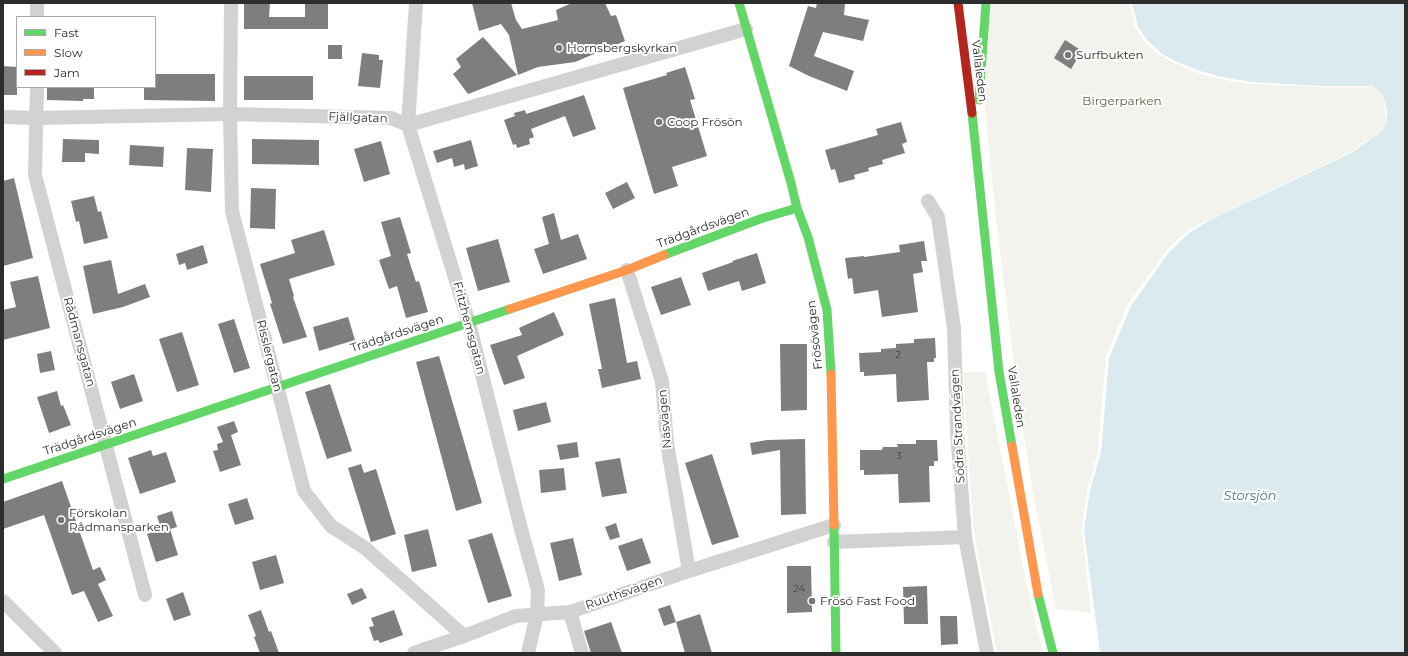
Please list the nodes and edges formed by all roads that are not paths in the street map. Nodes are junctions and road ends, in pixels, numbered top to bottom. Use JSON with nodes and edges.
{"nodes":[{"id":1,"x":37,"y":3,"type":"edge"},
{"id":2,"x":231,"y":3,"type":"edge"},
{"id":3,"x":416,"y":3,"type":"edge"},
{"id":4,"x":739,"y":3,"type":"edge"},
{"id":5,"x":958,"y":3,"type":"edge"},
{"id":6,"x":986,"y":3,"type":"edge"},
{"id":7,"x":37,"y":16,"type":"edge"},
{"id":8,"x":746,"y":29,"type":"junction"},
{"id":9,"x":37,"y":88,"type":"edge"},
{"id":10,"x":230,"y":114,"type":"junction"},
{"id":11,"x":3,"y":117,"type":"edge"},
{"id":12,"x":36,"y":118,"type":"junction"},
{"id":13,"x":408,"y":125,"type":"junction"},
{"id":14,"x":976,"y":142,"type":"junction"},
{"id":15,"x":928,"y":201,"type":"dead end"},
{"id":16,"x":797,"y":208,"type":"junction"},
{"id":17,"x":626,"y":270,"type":"junction"},
{"id":18,"x":469,"y":323,"type":"junction"},
{"id":19,"x":276,"y":387,"type":"junction"},
{"id":20,"x":106,"y":444,"type":"junction"},
{"id":21,"x":3,"y":479,"type":"edge"},
{"id":22,"x":834,"y":525,"type":"junction"},
{"id":23,"x":965,"y":537,"type":"junction"},
{"id":24,"x":834,"y":542,"type":"junction"},
{"id":25,"x":689,"y":571,"type":"junction"},
{"id":26,"x":145,"y":595,"type":"dead end"},
{"id":27,"x":3,"y":601,"type":"edge"},
{"id":28,"x":570,"y":612,"type":"junction"},
{"id":29,"x":537,"y":614,"type":"junction"},
{"id":30,"x":464,"y":636,"type":"junction"},
{"id":31,"x":55,"y":653,"type":"edge"},
{"id":32,"x":414,"y":653,"type":"edge"},
{"id":33,"x":528,"y":653,"type":"edge"},
{"id":34,"x":582,"y":653,"type":"edge"},
{"id":35,"x":836,"y":653,"type":"edge"},
{"id":36,"x":988,"y":653,"type":"edge"},
{"id":37,"x":1053,"y":653,"type":"edge"}],
"edges":[{"from":1,"to":7,"type":"street"},
{"from":2,"to":10,"type":"street","name":"Risslergatan"},
{"from":3,"to":13,"type":"street","name":"Fritzhemsgatan"},
{"from":4,"to":8,"type":"street","name":"Frösövägen"},
{"from":5,"to":14,"type":"street","name":"Vallaleden"},
{"from":6,"to":14,"type":"street","name":"Vallaleden"},
{"from":8,"to":13,"type":"street"},
{"from":8,"to":16,"type":"street","name":"Frösövägen"},
{"from":9,"to":12,"type":"street","name":"Rådmansgatan"},
{"from":10,"to":12,"type":"street","name":"Fjällgatan"},
{"from":10,"to":13,"type":"street","name":"Fjällgatan"},
{"from":10,"to":19,"type":"street","name":"Risslergatan"},
{"from":11,"to":12,"type":"street","name":"Fjällgatan"},
{"from":12,"to":20,"type":"street","name":"Rådmansgatan"},
{"from":13,"to":18,"type":"street","name":"Fritzhemsgatan"},
{"from":14,"to":37,"type":"street","name":"Vallaleden"},
{"from":15,"to":23,"type":"street","name":"Södra Strandvägen"},
{"from":16,"to":17,"type":"street","name":"Trädgårdsvägen"},
{"from":16,"to":22,"type":"street","name":"Frösövägen"},
{"from":17,"to":18,"type":"street","name":"Trädgårdsvägen"},
{"from":17,"to":25,"type":"street","name":"Näsvägen"},
{"from":18,"to":19,"type":"street","name":"Trädgårdsvägen"},
{"from":18,"to":29,"type":"street","name":"Fritzhemsgatan"},
{"from":19,"to":20,"type":"street","name":"Trädgårdsvägen"},
{"from":19,"to":30,"type":"street","name":"Risslergatan"},
{"from":20,"to":21,"type":"street","name":"Trädgårdsvägen"},
{"from":20,"to":26,"type":"street","name":"Rådmansgatan"},
{"from":22,"to":24,"type":"street","name":"Frösövägen"},
{"from":22,"to":25,"type":"street","name":"Ruuthsvägen"},
{"from":23,"to":24,"type":"street"},
{"from":23,"to":36,"type":"street","name":"Södra Strandvägen"},
{"from":24,"to":35,"type":"street","name":"Frösövägen"},
{"from":25,"to":28,"type":"street","name":"Ruuthsvägen"},
{"from":27,"to":31,"type":"street"},
{"from":28,"to":29,"type":"street","name":"Ruuthsvägen"},
{"from":28,"to":34,"type":"street"},
{"from":29,"to":30,"type":"street","name":"Ruuthsvägen"},
{"from":29,"to":33,"type":"street","name":"Fritzhemsgatan"},
{"from":30,"to":32,"type":"street","name":"Ruuthsvägen"}]}
